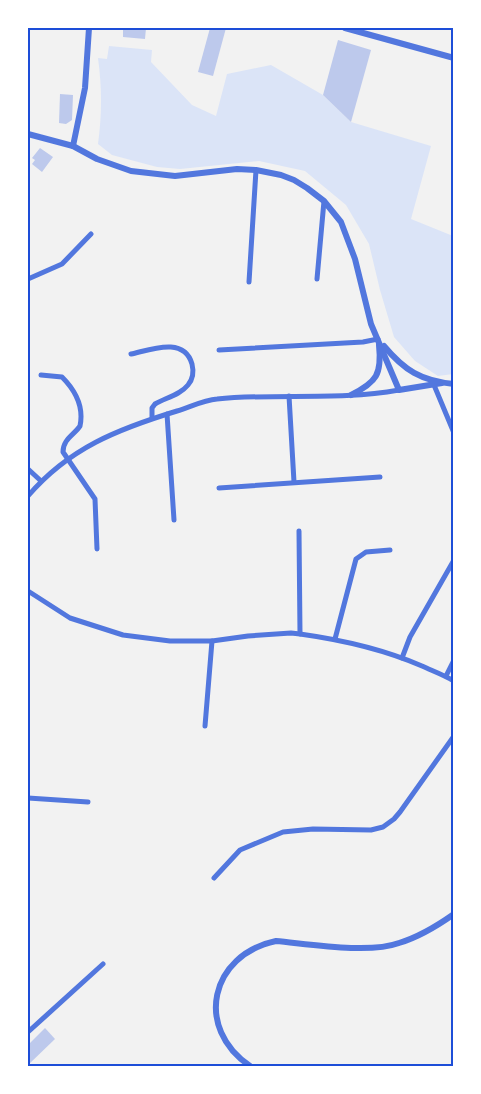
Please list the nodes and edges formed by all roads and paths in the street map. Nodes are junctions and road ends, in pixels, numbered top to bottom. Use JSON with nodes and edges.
{"nodes":[{"id":1,"x":89,"y":28,"type":"edge"},
{"id":2,"x":344,"y":28,"type":"edge"},
{"id":3,"x":454,"y":58,"type":"edge"},
{"id":4,"x":28,"y":134,"type":"edge"},
{"id":5,"x":73,"y":146,"type":"junction"},
{"id":6,"x":256,"y":170,"type":"junction"},
{"id":7,"x":324,"y":202,"type":"junction"},
{"id":8,"x":91,"y":234,"type":"dead end"},
{"id":9,"x":28,"y":279,"type":"edge"},
{"id":10,"x":317,"y":279,"type":"dead end"},
{"id":11,"x":249,"y":282,"type":"dead end"},
{"id":12,"x":378,"y":339,"type":"junction"},
{"id":13,"x":219,"y":350,"type":"dead end"},
{"id":14,"x":131,"y":354,"type":"dead end"},
{"id":15,"x":41,"y":375,"type":"dead end"},
{"id":16,"x":442,"y":383,"type":"junction"},
{"id":17,"x":454,"y":384,"type":"edge"},
{"id":18,"x":434,"y":385,"type":"junction"},
{"id":19,"x":399,"y":390,"type":"junction"},
{"id":20,"x":351,"y":395,"type":"junction"},
{"id":21,"x":289,"y":396,"type":"junction"},
{"id":22,"x":168,"y":414,"type":"junction"},
{"id":23,"x":152,"y":418,"type":"junction"},
{"id":24,"x":454,"y":434,"type":"edge"},
{"id":25,"x":67,"y":459,"type":"junction"},
{"id":26,"x":28,"y":469,"type":"edge"},
{"id":27,"x":380,"y":478,"type":"dead end"},
{"id":28,"x":41,"y":481,"type":"junction"},
{"id":29,"x":294,"y":482,"type":"junction"},
{"id":30,"x":219,"y":488,"type":"dead end"},
{"id":31,"x":28,"y":496,"type":"edge"},
{"id":32,"x":174,"y":520,"type":"dead end"},
{"id":33,"x":299,"y":531,"type":"dead end"},
{"id":34,"x":98,"y":549,"type":"dead end"},
{"id":35,"x":390,"y":550,"type":"dead end"},
{"id":36,"x":454,"y":560,"type":"edge"},
{"id":37,"x":28,"y":590,"type":"edge"},
{"id":38,"x":300,"y":634,"type":"junction"},
{"id":39,"x":335,"y":639,"type":"junction"},
{"id":40,"x":212,"y":641,"type":"junction"},
{"id":41,"x":402,"y":658,"type":"junction"},
{"id":42,"x":454,"y":660,"type":"edge"},
{"id":43,"x":446,"y":676,"type":"junction"},
{"id":44,"x":454,"y":682,"type":"edge"},
{"id":45,"x":204,"y":726,"type":"dead end"},
{"id":46,"x":454,"y":736,"type":"edge"},
{"id":47,"x":28,"y":798,"type":"edge"},
{"id":48,"x":88,"y":802,"type":"dead end"},
{"id":49,"x":214,"y":878,"type":"dead end"},
{"id":50,"x":454,"y":914,"type":"edge"},
{"id":51,"x":103,"y":964,"type":"dead end"},
{"id":52,"x":28,"y":1032,"type":"edge"},
{"id":53,"x":250,"y":1066,"type":"edge"}],
"edges":[{"from":1,"to":5,"type":"street"},
{"from":2,"to":3,"type":"street"},
{"from":4,"to":5,"type":"street"},
{"from":5,"to":6,"type":"street"},
{"from":6,"to":7,"type":"street"},
{"from":6,"to":11,"type":"street"},
{"from":7,"to":10,"type":"street"},
{"from":7,"to":12,"type":"street"},
{"from":8,"to":9,"type":"street"},
{"from":12,"to":13,"type":"street"},
{"from":12,"to":16,"type":"street"},
{"from":12,"to":19,"type":"street"},
{"from":12,"to":20,"type":"street"},
{"from":14,"to":23,"type":"street"},
{"from":15,"to":25,"type":"street"},
{"from":16,"to":17,"type":"street"},
{"from":16,"to":18,"type":"street"},
{"from":18,"to":19,"type":"street"},
{"from":18,"to":24,"type":"street"},
{"from":19,"to":20,"type":"street"},
{"from":20,"to":21,"type":"street"},
{"from":21,"to":22,"type":"street"},
{"from":21,"to":29,"type":"street"},
{"from":22,"to":23,"type":"street"},
{"from":22,"to":32,"type":"street"},
{"from":23,"to":25,"type":"street"},
{"from":25,"to":28,"type":"street"},
{"from":25,"to":34,"type":"street"},
{"from":26,"to":28,"type":"street"},
{"from":27,"to":29,"type":"street"},
{"from":28,"to":31,"type":"street"},
{"from":29,"to":30,"type":"street"},
{"from":33,"to":38,"type":"street"},
{"from":35,"to":39,"type":"street"},
{"from":36,"to":41,"type":"street"},
{"from":37,"to":40,"type":"street"},
{"from":38,"to":39,"type":"street"},
{"from":38,"to":40,"type":"street"},
{"from":39,"to":41,"type":"street"},
{"from":40,"to":45,"type":"street"},
{"from":41,"to":43,"type":"street"},
{"from":42,"to":43,"type":"street"},
{"from":43,"to":44,"type":"street"},
{"from":46,"to":49,"type":"street"},
{"from":47,"to":48,"type":"street"},
{"from":50,"to":53,"type":"street"},
{"from":51,"to":52,"type":"street"}]}
